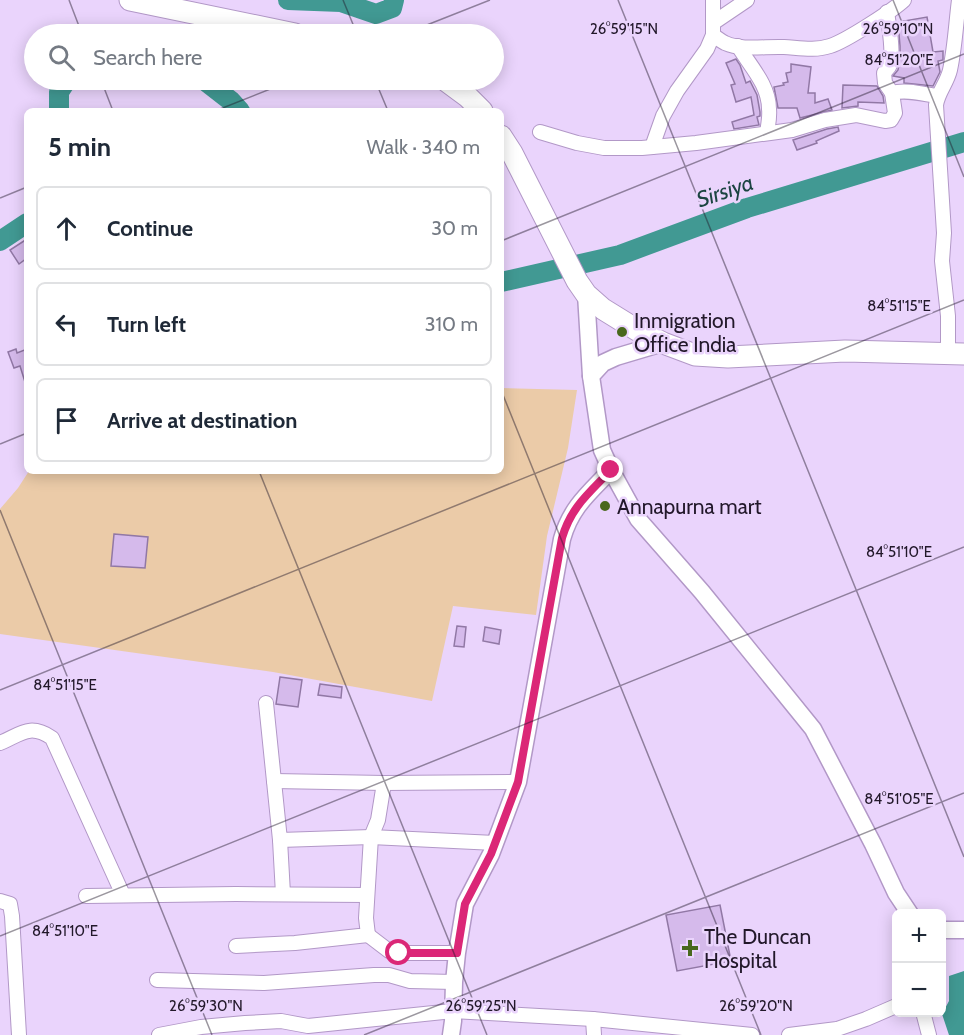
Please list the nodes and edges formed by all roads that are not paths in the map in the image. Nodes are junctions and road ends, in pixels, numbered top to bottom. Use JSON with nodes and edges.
{"nodes":[{"id":1,"x":130,"y":0,"type":"edge"},
{"id":2,"x":713,"y":0,"type":"edge"},
{"id":3,"x":747,"y":0,"type":"edge"},
{"id":4,"x":904,"y":0,"type":"edge"},
{"id":5,"x":959,"y":0,"type":"edge"},
{"id":6,"x":887,"y":12,"type":"junction"},
{"id":7,"x":246,"y":24,"type":"edge"},
{"id":8,"x":713,"y":29,"type":"junction"},
{"id":9,"x":738,"y":46,"type":"junction"},
{"id":10,"x":459,"y":90,"type":"edge"},
{"id":11,"x":892,"y":93,"type":"junction"},
{"id":12,"x":937,"y":101,"type":"junction"},
{"id":13,"x":479,"y":108,"type":"edge"},
{"id":14,"x":540,"y":132,"type":"dead end"},
{"id":15,"x":767,"y":133,"type":"junction"},
{"id":16,"x":504,"y":141,"type":"edge"},
{"id":17,"x":652,"y":147,"type":"junction"},
{"id":18,"x":582,"y":287,"type":"junction"},
{"id":19,"x":663,"y":343,"type":"junction"},
{"id":20,"x":956,"y":354,"type":"edge"},
{"id":21,"x":591,"y":376,"type":"junction"},
{"id":22,"x":611,"y":470,"type":"junction"},
{"id":23,"x":266,"y":703,"type":"dead end"},
{"id":24,"x":0,"y":743,"type":"edge"},
{"id":25,"x":274,"y":781,"type":"junction"},
{"id":26,"x":518,"y":782,"type":"junction"},
{"id":27,"x":384,"y":783,"type":"junction"},
{"id":28,"x":371,"y":837,"type":"junction"},
{"id":29,"x":280,"y":840,"type":"junction"},
{"id":30,"x":495,"y":843,"type":"junction"},
{"id":31,"x":283,"y":894,"type":"junction"},
{"id":32,"x":123,"y":895,"type":"junction"},
{"id":33,"x":367,"y":895,"type":"junction"},
{"id":34,"x":86,"y":896,"type":"dead end"},
{"id":35,"x":0,"y":901,"type":"edge"},
{"id":36,"x":907,"y":909,"type":"edge"},
{"id":37,"x":946,"y":930,"type":"edge"},
{"id":38,"x":964,"y":930,"type":"edge"},
{"id":39,"x":368,"y":935,"type":"junction"},
{"id":40,"x":236,"y":946,"type":"dead end"},
{"id":41,"x":457,"y":953,"type":"junction"},
{"id":42,"x":157,"y":980,"type":"dead end"},
{"id":43,"x":454,"y":982,"type":"junction"},
{"id":44,"x":892,"y":1008,"type":"edge"},
{"id":45,"x":453,"y":1011,"type":"junction"},
{"id":46,"x":924,"y":1017,"type":"edge"},
{"id":47,"x":593,"y":1019,"type":"junction"},
{"id":48,"x":202,"y":1031,"type":"edge"},
{"id":49,"x":19,"y":1035,"type":"edge"},
{"id":50,"x":159,"y":1035,"type":"edge"},
{"id":51,"x":451,"y":1035,"type":"edge"},
{"id":52,"x":594,"y":1035,"type":"edge"},
{"id":53,"x":752,"y":1035,"type":"edge"},
{"id":54,"x":789,"y":1035,"type":"edge"},
{"id":55,"x":929,"y":1035,"type":"edge"}],
"edges":[{"from":1,"to":7,"type":"main road"},
{"from":2,"to":8,"type":"street"},
{"from":3,"to":8,"type":"street"},
{"from":4,"to":6,"type":"street"},
{"from":5,"to":12,"type":"street"},
{"from":6,"to":9,"type":"street"},
{"from":6,"to":11,"type":"street"},
{"from":8,"to":9,"type":"street"},
{"from":8,"to":17,"type":"street"},
{"from":9,"to":15,"type":"street"},
{"from":10,"to":13,"type":"main road"},
{"from":11,"to":12,"type":"street"},
{"from":11,"to":15,"type":"street"},
{"from":12,"to":20,"type":"street"},
{"from":14,"to":17,"type":"street"},
{"from":15,"to":17,"type":"street"},
{"from":16,"to":18,"type":"main road"},
{"from":18,"to":19,"type":"main road"},
{"from":18,"to":21,"type":"street"},
{"from":19,"to":20,"type":"main road"},
{"from":19,"to":21,"type":"street"},
{"from":21,"to":22,"type":"street"},
{"from":22,"to":26,"type":"street"},
{"from":22,"to":36,"type":"street"},
{"from":23,"to":25,"type":"street"},
{"from":24,"to":32,"type":"street"},
{"from":25,"to":27,"type":"street"},
{"from":25,"to":29,"type":"street"},
{"from":26,"to":27,"type":"street"},
{"from":26,"to":30,"type":"street"},
{"from":27,"to":28,"type":"street"},
{"from":28,"to":29,"type":"street"},
{"from":28,"to":30,"type":"street"},
{"from":28,"to":33,"type":"street"},
{"from":29,"to":31,"type":"street"},
{"from":30,"to":41,"type":"street"},
{"from":31,"to":32,"type":"street"},
{"from":31,"to":33,"type":"street"},
{"from":32,"to":34,"type":"street"},
{"from":33,"to":39,"type":"street"},
{"from":35,"to":49,"type":"street"},
{"from":37,"to":38,"type":"street"},
{"from":39,"to":40,"type":"street"},
{"from":39,"to":41,"type":"street"},
{"from":41,"to":43,"type":"street"},
{"from":42,"to":43,"type":"street"},
{"from":43,"to":45,"type":"street"},
{"from":44,"to":54,"type":"street"},
{"from":45,"to":47,"type":"street"},
{"from":45,"to":48,"type":"street"},
{"from":45,"to":51,"type":"street"},
{"from":46,"to":55,"type":"street"},
{"from":47,"to":52,"type":"street"},
{"from":47,"to":53,"type":"street"},
{"from":48,"to":50,"type":"street"}]}
